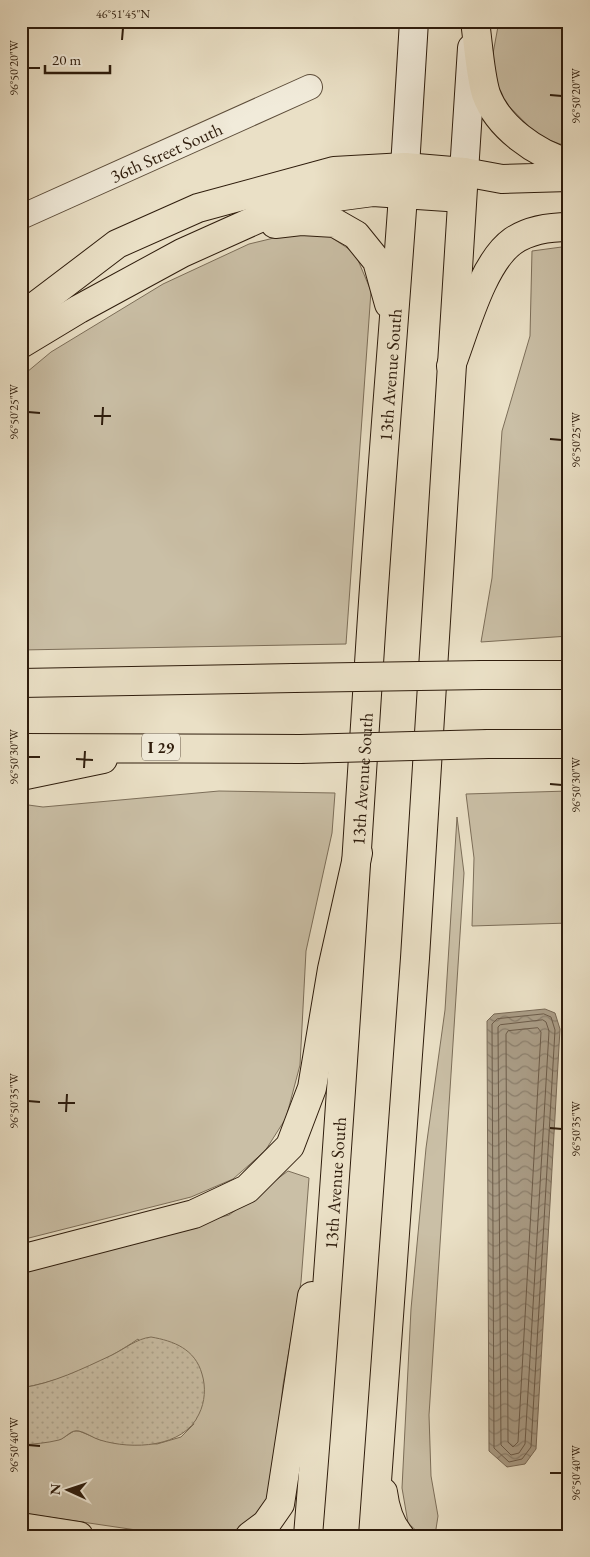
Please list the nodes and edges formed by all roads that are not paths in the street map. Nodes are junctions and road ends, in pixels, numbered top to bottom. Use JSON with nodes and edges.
{"nodes":[{"id":1,"x":414,"y":21,"type":"edge"},
{"id":2,"x":475,"y":21,"type":"edge"},
{"id":3,"x":310,"y":87,"type":"dead end"},
{"id":4,"x":569,"y":163,"type":"edge"},
{"id":5,"x":569,"y":177,"type":"edge"},
{"id":6,"x":404,"y":180,"type":"junction"},
{"id":7,"x":463,"y":185,"type":"junction"},
{"id":8,"x":21,"y":217,"type":"edge"},
{"id":9,"x":569,"y":227,"type":"edge"},
{"id":10,"x":229,"y":230,"type":"junction"},
{"id":11,"x":21,"y":321,"type":"edge"},
{"id":12,"x":394,"y":324,"type":"junction"},
{"id":13,"x":21,"y":344,"type":"edge"},
{"id":14,"x":451,"y":366,"type":"junction"},
{"id":15,"x":569,"y":661,"type":"edge"},
{"id":16,"x":514,"y":675,"type":"junction"},
{"id":17,"x":569,"y":675,"type":"edge"},
{"id":18,"x":21,"y":683,"type":"edge"},
{"id":19,"x":569,"y":744,"type":"edge"},
{"id":20,"x":162,"y":747,"type":"junction"},
{"id":21,"x":21,"y":748,"type":"edge"},
{"id":22,"x":21,"y":776,"type":"edge"},
{"id":23,"x":358,"y":853,"type":"junction"},
{"id":24,"x":335,"y":1190,"type":"junction"},
{"id":25,"x":21,"y":1260,"type":"edge"},
{"id":26,"x":378,"y":1460,"type":"junction"},
{"id":27,"x":21,"y":1527,"type":"edge"},
{"id":28,"x":79,"y":1536,"type":"edge"},
{"id":29,"x":250,"y":1536,"type":"edge"},
{"id":30,"x":308,"y":1536,"type":"edge"},
{"id":31,"x":373,"y":1536,"type":"edge"},
{"id":32,"x":400,"y":1536,"type":"edge"}],
"edges":[{"from":1,"to":6,"type":"main road","name":"13th Avenue South"},
{"from":2,"to":4,"type":"main road"},
{"from":2,"to":7,"type":"main road"},
{"from":3,"to":8,"type":"street","name":"36th Street South"},
{"from":5,"to":7,"type":"main road"},
{"from":6,"to":7,"type":"main road"},
{"from":6,"to":10,"type":"main road"},
{"from":6,"to":11,"type":"main road"},
{"from":6,"to":12,"type":"main road","name":"13th Avenue South"},
{"from":7,"to":14,"type":"main road"},
{"from":9,"to":14,"type":"main road"},
{"from":10,"to":12,"type":"main road"},
{"from":10,"to":13,"type":"main road"},
{"from":12,"to":23,"type":"main road","name":"13th Avenue South"},
{"from":14,"to":26,"type":"main road"},
{"from":15,"to":16,"type":"main road"},
{"from":16,"to":17,"type":"main road"},
{"from":16,"to":18,"type":"main road","bridge":true},
{"from":19,"to":20,"type":"main road","number":"I 29","bridge":true},
{"from":20,"to":21,"type":"main road","number":"I 29"},
{"from":20,"to":22,"type":"main road"},
{"from":23,"to":24,"type":"main road","name":"13th Avenue South"},
{"from":23,"to":25,"type":"main road"},
{"from":24,"to":29,"type":"main road"},
{"from":24,"to":30,"type":"main road","name":"13th Avenue South"},
{"from":26,"to":31,"type":"main road"},
{"from":26,"to":32,"type":"main road"},
{"from":27,"to":28,"type":"main road"}]}
